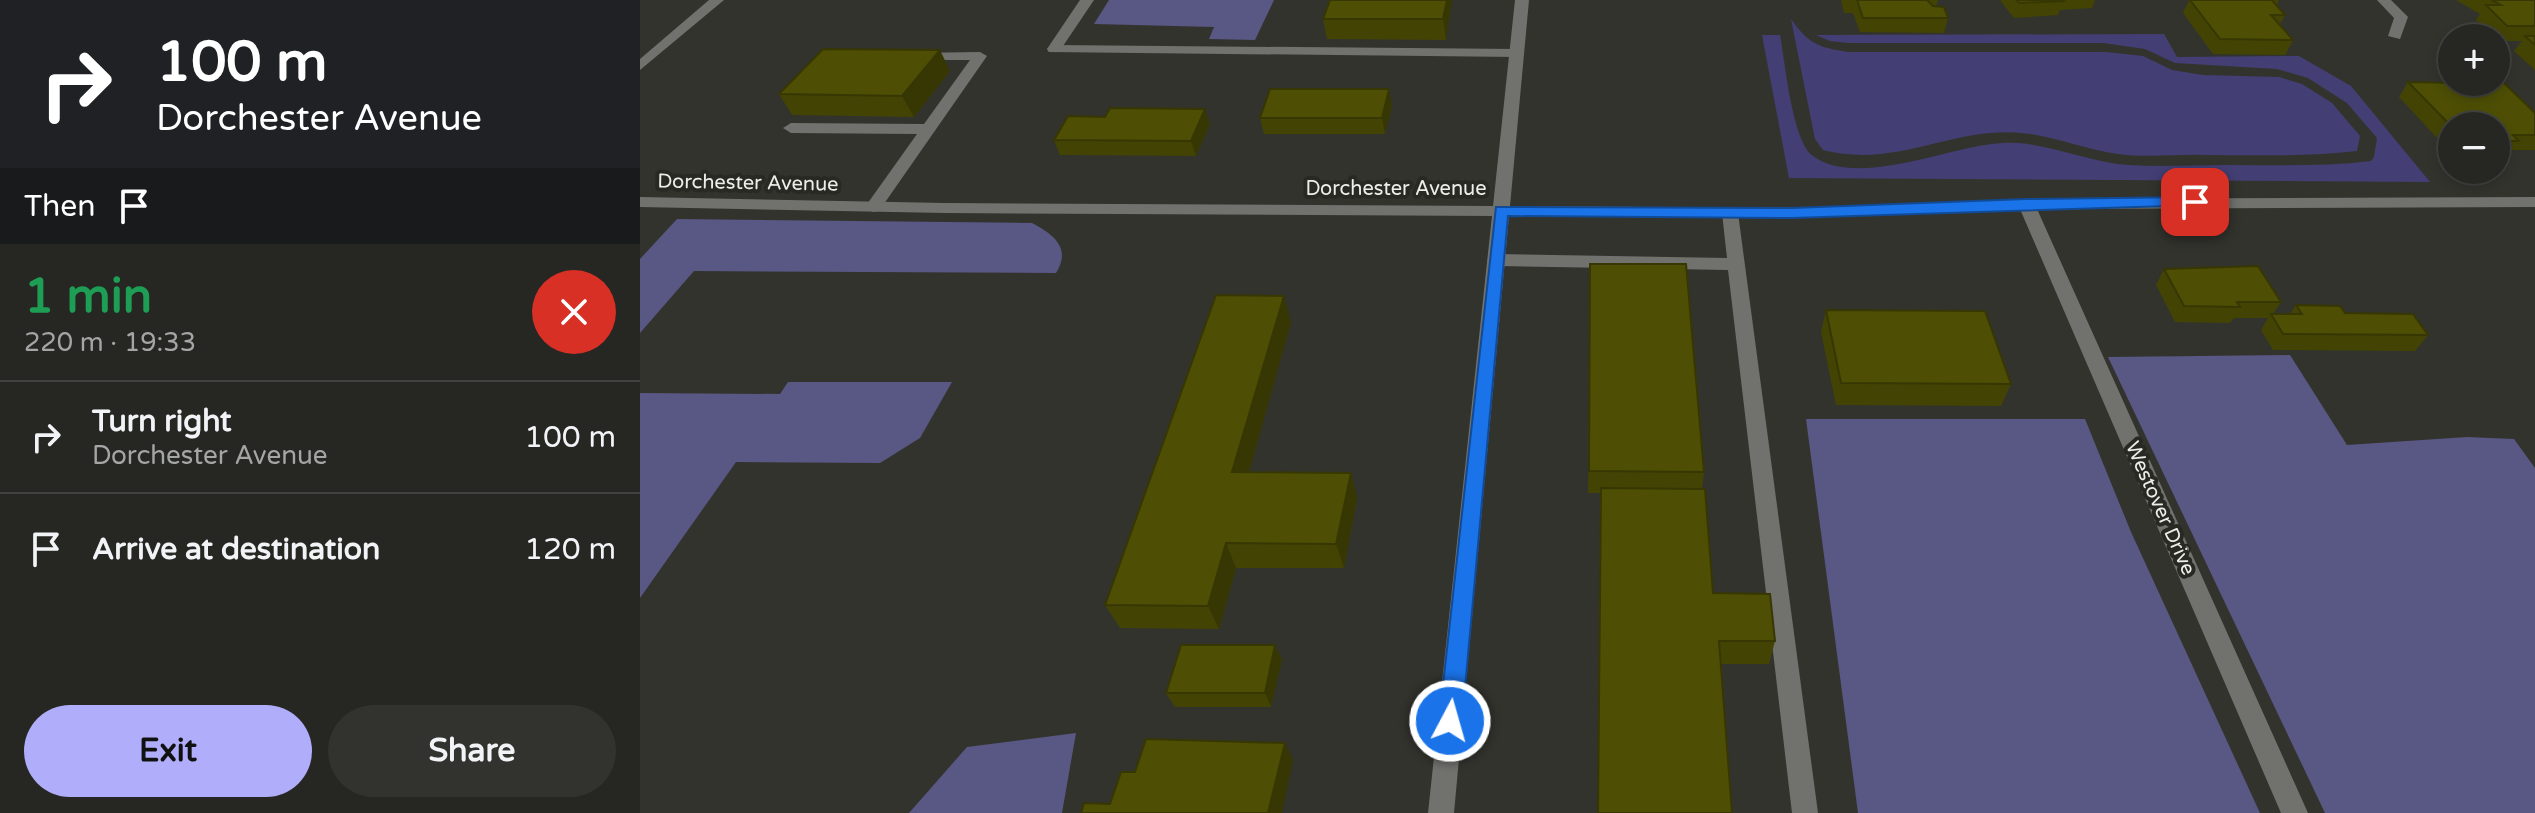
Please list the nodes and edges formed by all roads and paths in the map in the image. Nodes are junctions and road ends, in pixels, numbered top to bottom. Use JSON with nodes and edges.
{"nodes":[{"id":1,"x":717,"y":0,"type":"edge"},
{"id":2,"x":1087,"y":0,"type":"edge"},
{"id":3,"x":1522,"y":0,"type":"edge"},
{"id":4,"x":2384,"y":0,"type":"edge"},
{"id":5,"x":2395,"y":36,"type":"dead end"},
{"id":6,"x":1517,"y":53,"type":"junction"},
{"id":7,"x":903,"y":55,"type":"edge"},
{"id":8,"x":640,"y":66,"type":"edge"},
{"id":9,"x":791,"y":128,"type":"dead end"},
{"id":10,"x":928,"y":129,"type":"junction"},
{"id":11,"x":640,"y":202,"type":"edge"},
{"id":12,"x":2535,"y":202,"type":"edge"},
{"id":13,"x":2026,"y":204,"type":"junction"},
{"id":14,"x":873,"y":207,"type":"junction"},
{"id":15,"x":1501,"y":211,"type":"junction"},
{"id":16,"x":1730,"y":213,"type":"junction"},
{"id":17,"x":1496,"y":260,"type":"junction"},
{"id":18,"x":1737,"y":264,"type":"junction"},
{"id":19,"x":1441,"y":813,"type":"edge"},
{"id":20,"x":1805,"y":813,"type":"edge"},
{"id":21,"x":2295,"y":813,"type":"edge"}],
"edges":[{"from":1,"to":8,"type":"street"},
{"from":2,"to":6,"type":"street"},
{"from":3,"to":6,"type":"street"},
{"from":4,"to":5,"type":"street"},
{"from":6,"to":15,"type":"street"},
{"from":7,"to":10,"type":"street"},
{"from":9,"to":10,"type":"street"},
{"from":10,"to":14,"type":"street"},
{"from":11,"to":14,"type":"street","name":"Dorchester Avenue"},
{"from":12,"to":13,"type":"street","name":"Dorchester Avenue"},
{"from":13,"to":16,"type":"street","name":"Dorchester Avenue"},
{"from":13,"to":21,"type":"street","name":"Westover Drive"},
{"from":14,"to":15,"type":"street","name":"Dorchester Avenue"},
{"from":15,"to":16,"type":"street","name":"Dorchester Avenue"},
{"from":15,"to":17,"type":"street"},
{"from":16,"to":18,"type":"street"},
{"from":17,"to":18,"type":"street"},
{"from":17,"to":19,"type":"street"},
{"from":18,"to":20,"type":"street"}]}
